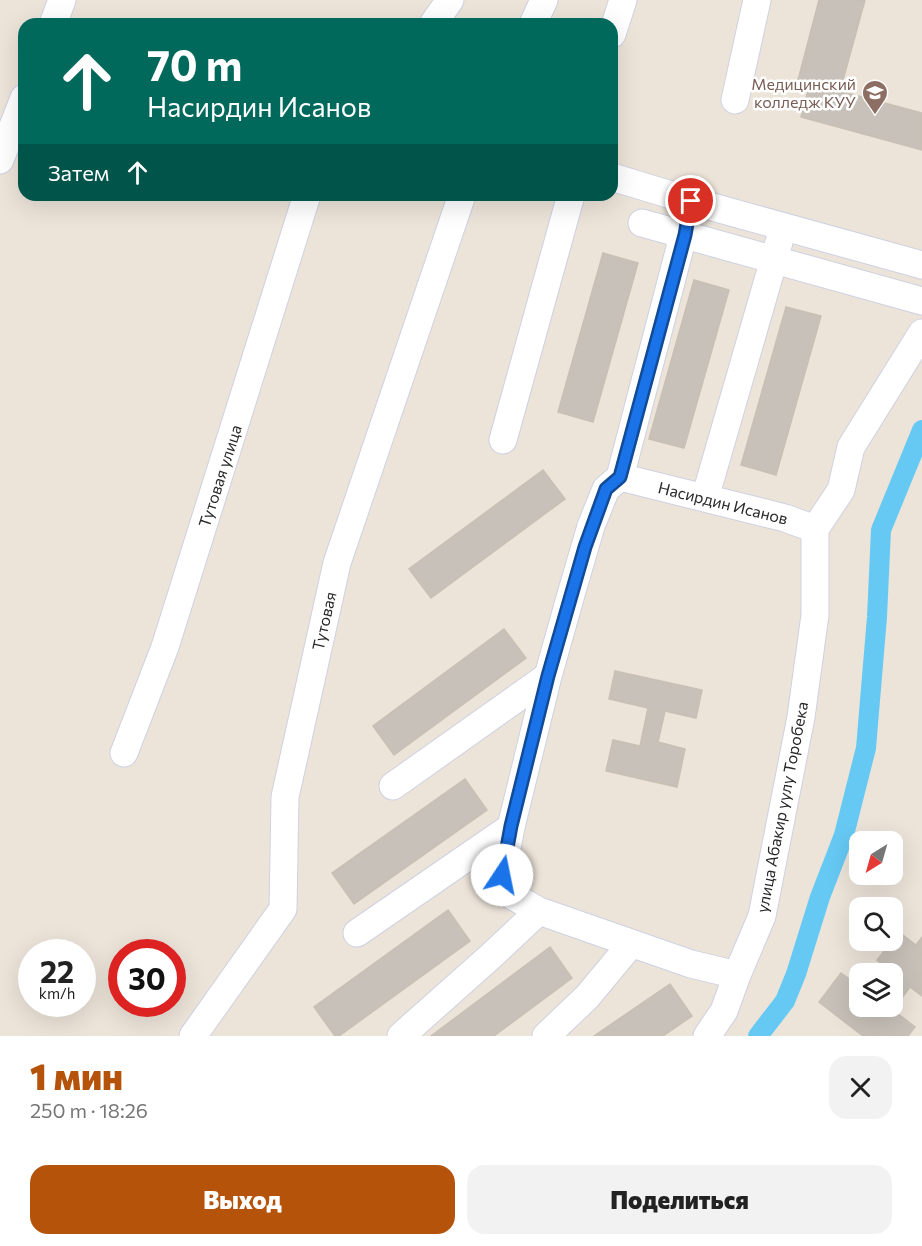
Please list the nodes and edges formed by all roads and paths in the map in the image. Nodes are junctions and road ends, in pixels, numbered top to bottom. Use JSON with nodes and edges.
{"nodes":[{"id":1,"x":62,"y":0,"type":"edge"},
{"id":2,"x":450,"y":0,"type":"edge"},
{"id":3,"x":544,"y":0,"type":"edge"},
{"id":4,"x":622,"y":0,"type":"edge"},
{"id":5,"x":757,"y":0,"type":"edge"},
{"id":6,"x":55,"y":18,"type":"edge"},
{"id":7,"x":438,"y":18,"type":"edge"},
{"id":8,"x":536,"y":18,"type":"edge"},
{"id":9,"x":617,"y":18,"type":"edge"},
{"id":10,"x":735,"y":100,"type":"dead end"},
{"id":11,"x":18,"y":114,"type":"edge"},
{"id":12,"x":0,"y":160,"type":"edge"},
{"id":13,"x":618,"y":179,"type":"edge"},
{"id":14,"x":305,"y":201,"type":"edge"},
{"id":15,"x":460,"y":201,"type":"edge"},
{"id":16,"x":569,"y":201,"type":"edge"},
{"id":17,"x":691,"y":201,"type":"junction"},
{"id":18,"x":642,"y":223,"type":"dead end"},
{"id":19,"x":784,"y":226,"type":"junction"},
{"id":20,"x":685,"y":235,"type":"junction"},
{"id":21,"x":775,"y":260,"type":"junction"},
{"id":22,"x":922,"y":265,"type":"edge"},
{"id":23,"x":922,"y":301,"type":"edge"},
{"id":24,"x":922,"y":333,"type":"edge"},
{"id":25,"x":503,"y":440,"type":"dead end"},
{"id":26,"x":620,"y":477,"type":"junction"},
{"id":27,"x":705,"y":498,"type":"junction"},
{"id":28,"x":815,"y":529,"type":"junction"},
{"id":29,"x":548,"y":676,"type":"junction"},
{"id":30,"x":124,"y":753,"type":"dead end"},
{"id":31,"x":393,"y":786,"type":"dead end"},
{"id":32,"x":511,"y":826,"type":"junction"},
{"id":33,"x":539,"y":911,"type":"junction"},
{"id":34,"x":357,"y":933,"type":"dead end"},
{"id":35,"x":631,"y":944,"type":"junction"},
{"id":36,"x":737,"y":975,"type":"junction"},
{"id":37,"x":193,"y":1036,"type":"edge"},
{"id":38,"x":401,"y":1036,"type":"edge"},
{"id":39,"x":546,"y":1036,"type":"edge"},
{"id":40,"x":707,"y":1036,"type":"edge"}],
"edges":[{"from":1,"to":6,"type":"street"},
{"from":2,"to":7,"type":"street"},
{"from":3,"to":8,"type":"street"},
{"from":4,"to":9,"type":"street"},
{"from":5,"to":10,"type":"street"},
{"from":11,"to":12,"type":"street"},
{"from":13,"to":17,"type":"street"},
{"from":14,"to":30,"type":"street","name":"Тутовая улица"},
{"from":15,"to":37,"type":"street","name":"Тутовая"},
{"from":16,"to":25,"type":"street"},
{"from":17,"to":19,"type":"street"},
{"from":17,"to":20,"type":"street"},
{"from":18,"to":20,"type":"street"},
{"from":19,"to":21,"type":"street"},
{"from":19,"to":22,"type":"street"},
{"from":20,"to":21,"type":"street"},
{"from":20,"to":26,"type":"street"},
{"from":21,"to":23,"type":"street"},
{"from":21,"to":27,"type":"street"},
{"from":24,"to":28,"type":"street"},
{"from":26,"to":27,"type":"street","name":"Насирдин Исанов"},
{"from":26,"to":29,"type":"street"},
{"from":27,"to":28,"type":"street","name":"Насирдин Исанов"},
{"from":28,"to":36,"type":"street","name":"улица Абакир уулу Торобека"},
{"from":29,"to":31,"type":"street"},
{"from":29,"to":32,"type":"street"},
{"from":32,"to":33,"type":"street"},
{"from":32,"to":34,"type":"street"},
{"from":33,"to":35,"type":"street"},
{"from":33,"to":38,"type":"street"},
{"from":35,"to":36,"type":"street"},
{"from":35,"to":39,"type":"street"},
{"from":36,"to":40,"type":"street","name":"улица Абакир уулу Торобека"}]}
